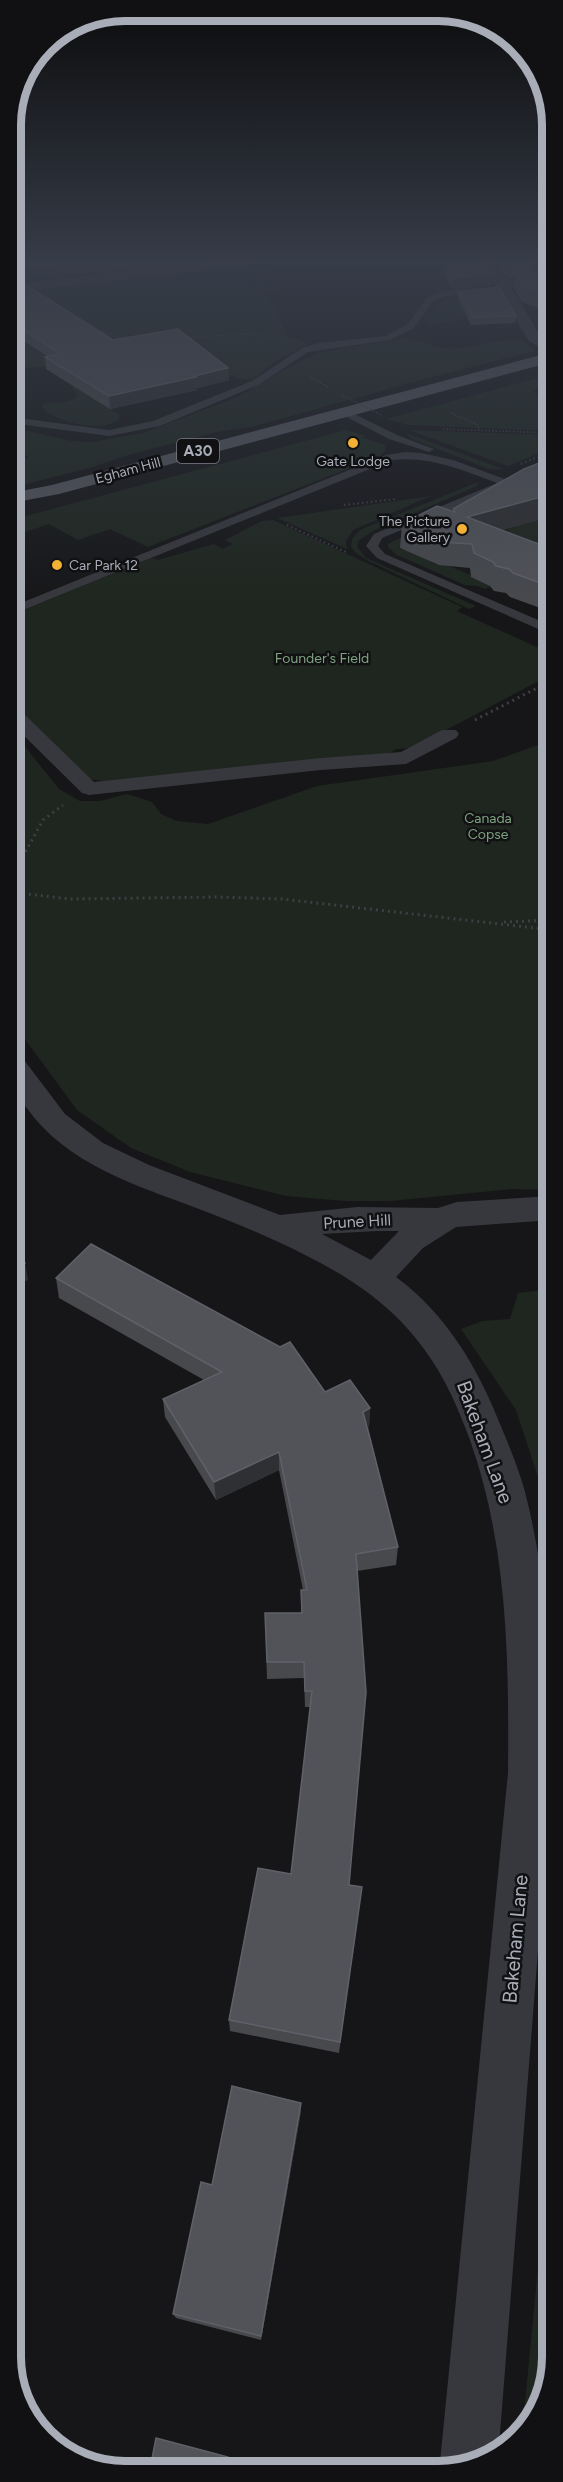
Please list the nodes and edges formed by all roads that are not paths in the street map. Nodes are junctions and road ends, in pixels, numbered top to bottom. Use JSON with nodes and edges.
{"nodes":[{"id":1,"x":264,"y":377,"type":"edge"},
{"id":2,"x":464,"y":377,"type":"edge"},
{"id":3,"x":343,"y":404,"type":"junction"},
{"id":4,"x":21,"y":421,"type":"edge"},
{"id":5,"x":393,"y":437,"type":"junction"},
{"id":6,"x":390,"y":457,"type":"junction"},
{"id":7,"x":447,"y":460,"type":"junction"},
{"id":8,"x":53,"y":490,"type":"junction"},
{"id":9,"x":21,"y":496,"type":"edge"},
{"id":10,"x":21,"y":501,"type":"edge"},
{"id":11,"x":21,"y":607,"type":"edge"},
{"id":12,"x":542,"y":627,"type":"edge"},
{"id":13,"x":21,"y":722,"type":"edge"},
{"id":14,"x":458,"y":730,"type":"road end"},
{"id":15,"x":21,"y":1076,"type":"edge"},
{"id":16,"x":542,"y":1209,"type":"edge"},
{"id":17,"x":437,"y":1220,"type":"junction"},
{"id":18,"x":278,"y":1228,"type":"junction"},
{"id":19,"x":375,"y":1278,"type":"junction"},
{"id":20,"x":470,"y":2455,"type":"edge"}],
"edges":[{"from":1,"to":4,"type":"lane"},
{"from":2,"to":3,"type":"main road","name":"Egham Hill","number":"A30"},
{"from":3,"to":5,"type":"lane"},
{"from":3,"to":8,"type":"main road","name":"Egham Hill","number":"A30"},
{"from":5,"to":6,"type":"lane"},
{"from":5,"to":7,"type":"lane"},
{"from":6,"to":7,"type":"lane"},
{"from":6,"to":11,"type":"lane"},
{"from":7,"to":12,"type":"lane"},
{"from":8,"to":9,"type":"main road","name":"Egham Hill","number":"A30"},
{"from":8,"to":10,"type":"main road","name":"Egham Hill","number":"A30"},
{"from":13,"to":14,"type":"street"},
{"from":15,"to":18,"type":"street","name":"Bakeham Lane"},
{"from":16,"to":17,"type":"street","name":"Prune Hill"},
{"from":17,"to":18,"type":"street","name":"Prune Hill"},
{"from":17,"to":19,"type":"street","name":"Prune Hill"},
{"from":18,"to":19,"type":"street","name":"Bakeham Lane"},
{"from":19,"to":20,"type":"street","name":"Bakeham Lane"}]}
